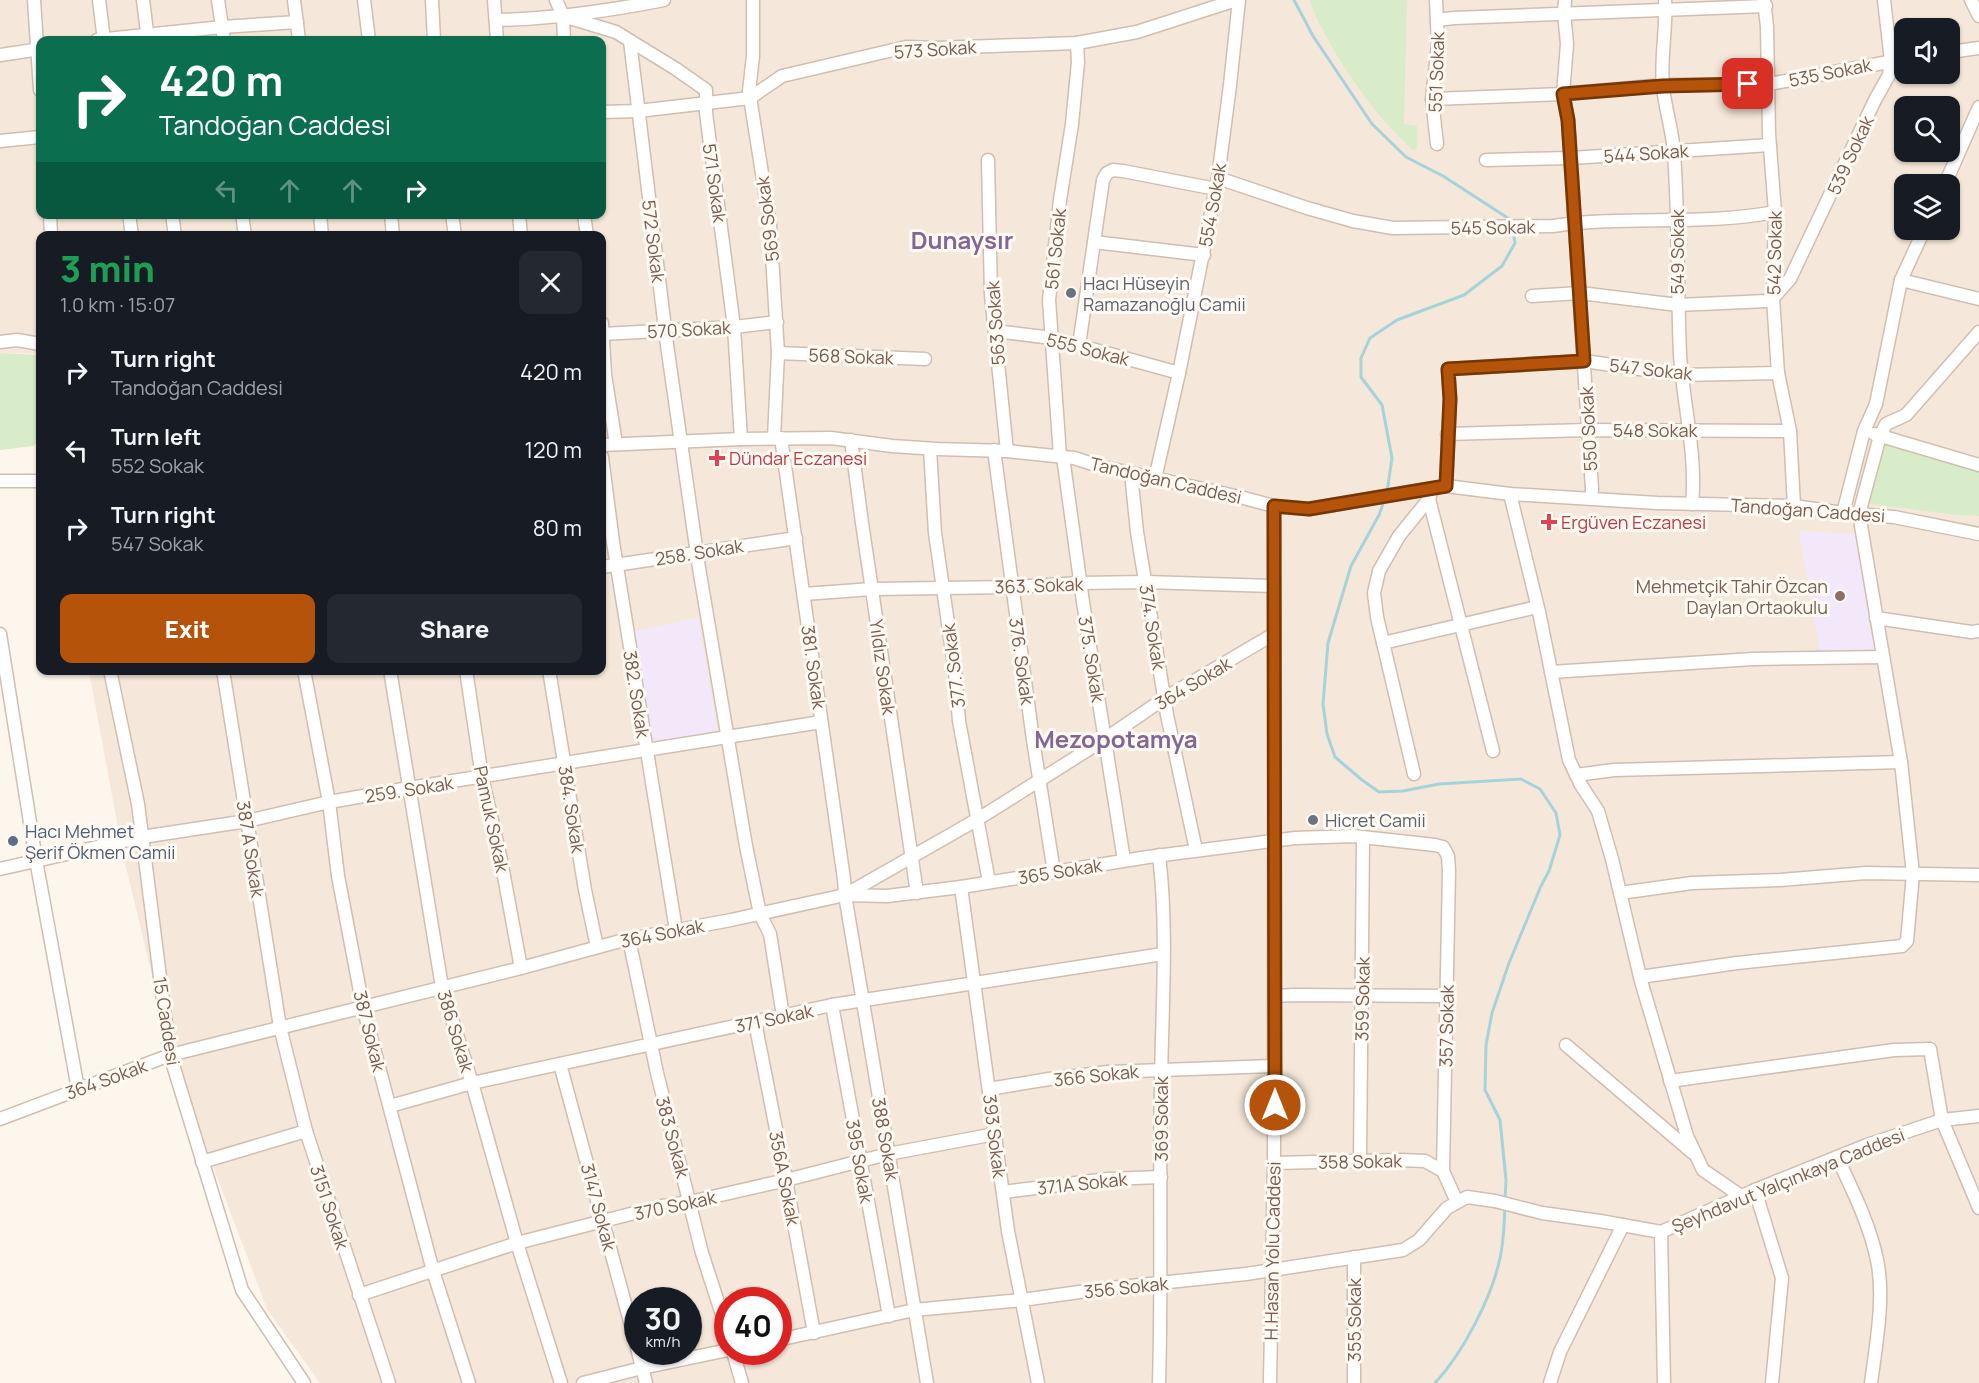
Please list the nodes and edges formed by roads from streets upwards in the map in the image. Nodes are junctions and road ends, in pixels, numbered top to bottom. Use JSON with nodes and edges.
{"nodes":[{"id":1,"x":34,"y":0,"type":"edge"},
{"id":2,"x":99,"y":0,"type":"edge"},
{"id":3,"x":143,"y":0,"type":"edge"},
{"id":4,"x":218,"y":0,"type":"edge"},
{"id":5,"x":294,"y":0,"type":"edge"},
{"id":6,"x":364,"y":0,"type":"edge"},
{"id":7,"x":432,"y":0,"type":"edge"},
{"id":8,"x":494,"y":0,"type":"edge"},
{"id":9,"x":556,"y":0,"type":"edge"},
{"id":10,"x":664,"y":0,"type":"edge"},
{"id":11,"x":753,"y":0,"type":"edge"},
{"id":12,"x":1238,"y":0,"type":"edge"},
{"id":13,"x":1436,"y":0,"type":"edge"},
{"id":14,"x":1884,"y":0,"type":"edge"},
{"id":15,"x":1971,"y":0,"type":"edge"},
{"id":16,"x":1765,"y":3,"type":"edge"},
{"id":17,"x":1666,"y":5,"type":"edge"},
{"id":18,"x":1564,"y":6,"type":"edge"},
{"id":19,"x":563,"y":16,"type":"junction"},
{"id":20,"x":1979,"y":16,"type":"edge"},
{"id":21,"x":496,"y":20,"type":"junction"},
{"id":22,"x":1437,"y":20,"type":"junction"},
{"id":23,"x":297,"y":22,"type":"junction"},
{"id":24,"x":222,"y":27,"type":"junction"},
{"id":25,"x":38,"y":36,"type":"edge"},
{"id":26,"x":102,"y":36,"type":"edge"},
{"id":27,"x":148,"y":36,"type":"edge"},
{"id":28,"x":155,"y":36,"type":"edge"},
{"id":29,"x":223,"y":36,"type":"edge"},
{"id":30,"x":299,"y":36,"type":"edge"},
{"id":31,"x":368,"y":36,"type":"edge"},
{"id":32,"x":434,"y":36,"type":"edge"},
{"id":33,"x":497,"y":36,"type":"edge"},
{"id":34,"x":564,"y":36,"type":"edge"},
{"id":35,"x":630,"y":41,"type":"junction"},
{"id":36,"x":1077,"y":44,"type":"junction"},
{"id":37,"x":1979,"y":48,"type":"edge"},
{"id":38,"x":36,"y":49,"type":"edge"},
{"id":39,"x":1960,"y":51,"type":"edge"},
{"id":40,"x":0,"y":55,"type":"edge"},
{"id":41,"x":1894,"y":60,"type":"edge"},
{"id":42,"x":1890,"y":61,"type":"junction"},
{"id":43,"x":1769,"y":84,"type":"junction"},
{"id":44,"x":1663,"y":86,"type":"junction"},
{"id":45,"x":1563,"y":94,"type":"junction"},
{"id":46,"x":750,"y":98,"type":"junction"},
{"id":47,"x":1432,"y":99,"type":"junction"},
{"id":48,"x":706,"y":103,"type":"junction"},
{"id":49,"x":1979,"y":107,"type":"edge"},
{"id":50,"x":638,"y":111,"type":"junction"},
{"id":51,"x":606,"y":112,"type":"edge"},
{"id":52,"x":36,"y":137,"type":"edge"},
{"id":53,"x":0,"y":141,"type":"edge"},
{"id":54,"x":1437,"y":144,"type":"dead end"},
{"id":55,"x":1770,"y":145,"type":"junction"},
{"id":56,"x":1674,"y":151,"type":"junction"},
{"id":57,"x":1571,"y":158,"type":"junction"},
{"id":58,"x":988,"y":160,"type":"dead end"},
{"id":59,"x":1486,"y":160,"type":"dead end"},
{"id":60,"x":1949,"y":174,"type":"edge"},
{"id":61,"x":1217,"y":184,"type":"junction"},
{"id":62,"x":1775,"y":212,"type":"junction"},
{"id":63,"x":1678,"y":220,"type":"junction"},
{"id":64,"x":1575,"y":223,"type":"junction"},
{"id":65,"x":1919,"y":240,"type":"edge"},
{"id":66,"x":1094,"y":242,"type":"junction"},
{"id":67,"x":1204,"y":255,"type":"junction"},
{"id":68,"x":1900,"y":280,"type":"junction"},
{"id":69,"x":1580,"y":293,"type":"junction"},
{"id":70,"x":1532,"y":296,"type":"dead end"},
{"id":71,"x":1773,"y":298,"type":"junction"},
{"id":72,"x":1979,"y":299,"type":"edge"},
{"id":73,"x":1678,"y":304,"type":"junction"},
{"id":74,"x":777,"y":322,"type":"junction"},
{"id":75,"x":734,"y":327,"type":"junction"},
{"id":76,"x":606,"y":330,"type":"edge"},
{"id":77,"x":665,"y":330,"type":"junction"},
{"id":78,"x":995,"y":331,"type":"junction"},
{"id":79,"x":1979,"y":332,"type":"edge"},
{"id":80,"x":1052,"y":338,"type":"junction"},
{"id":81,"x":0,"y":342,"type":"edge"},
{"id":82,"x":36,"y":343,"type":"edge"},
{"id":83,"x":1079,"y":345,"type":"junction"},
{"id":84,"x":778,"y":353,"type":"junction"},
{"id":85,"x":924,"y":359,"type":"dead end"},
{"id":86,"x":1584,"y":361,"type":"junction"},
{"id":87,"x":1179,"y":373,"type":"junction"},
{"id":88,"x":1778,"y":373,"type":"junction"},
{"id":89,"x":1681,"y":375,"type":"junction"},
{"id":90,"x":606,"y":381,"type":"edge"},
{"id":91,"x":1588,"y":430,"type":"junction"},
{"id":92,"x":1690,"y":430,"type":"junction"},
{"id":93,"x":1790,"y":431,"type":"junction"},
{"id":94,"x":1864,"y":431,"type":"junction"},
{"id":95,"x":1447,"y":434,"type":"junction"},
{"id":96,"x":1880,"y":436,"type":"junction"},
{"id":97,"x":778,"y":438,"type":"junction"},
{"id":98,"x":741,"y":439,"type":"junction"},
{"id":99,"x":851,"y":440,"type":"junction"},
{"id":100,"x":680,"y":441,"type":"junction"},
{"id":101,"x":616,"y":444,"type":"junction"},
{"id":102,"x":606,"y":445,"type":"edge"},
{"id":103,"x":930,"y":449,"type":"junction"},
{"id":104,"x":1000,"y":450,"type":"junction"},
{"id":105,"x":1061,"y":456,"type":"junction"},
{"id":106,"x":1979,"y":465,"type":"edge"},
{"id":107,"x":1131,"y":473,"type":"junction"},
{"id":108,"x":1155,"y":478,"type":"junction"},
{"id":109,"x":0,"y":481,"type":"edge"},
{"id":110,"x":36,"y":481,"type":"edge"},
{"id":111,"x":1446,"y":486,"type":"junction"},
{"id":112,"x":606,"y":488,"type":"edge"},
{"id":113,"x":1431,"y":494,"type":"junction"},
{"id":114,"x":1510,"y":494,"type":"junction"},
{"id":115,"x":1591,"y":499,"type":"junction"},
{"id":116,"x":1692,"y":504,"type":"junction"},
{"id":117,"x":1274,"y":506,"type":"junction"},
{"id":118,"x":1794,"y":506,"type":"junction"},
{"id":119,"x":1843,"y":513,"type":"junction"},
{"id":120,"x":1859,"y":514,"type":"junction"},
{"id":121,"x":1979,"y":534,"type":"edge"},
{"id":122,"x":796,"y":538,"type":"junction"},
{"id":123,"x":697,"y":552,"type":"junction"},
{"id":124,"x":616,"y":565,"type":"junction"},
{"id":125,"x":606,"y":566,"type":"edge"},
{"id":126,"x":1146,"y":582,"type":"junction"},
{"id":127,"x":1081,"y":583,"type":"junction"},
{"id":128,"x":1274,"y":586,"type":"junction"},
{"id":129,"x":1012,"y":587,"type":"junction"},
{"id":130,"x":943,"y":588,"type":"junction"},
{"id":131,"x":872,"y":590,"type":"junction"},
{"id":132,"x":804,"y":594,"type":"junction"},
{"id":133,"x":1537,"y":607,"type":"junction"},
{"id":134,"x":1876,"y":618,"type":"junction"},
{"id":135,"x":1461,"y":624,"type":"junction"},
{"id":136,"x":1979,"y":631,"type":"edge"},
{"id":137,"x":0,"y":634,"type":"edge"},
{"id":138,"x":1274,"y":634,"type":"junction"},
{"id":139,"x":1383,"y":643,"type":"junction"},
{"id":140,"x":1883,"y":657,"type":"junction"},
{"id":141,"x":1551,"y":672,"type":"junction"},
{"id":142,"x":111,"y":675,"type":"edge"},
{"id":143,"x":224,"y":675,"type":"edge"},
{"id":144,"x":305,"y":675,"type":"edge"},
{"id":145,"x":391,"y":675,"type":"edge"},
{"id":146,"x":467,"y":675,"type":"edge"},
{"id":147,"x":550,"y":675,"type":"edge"},
{"id":148,"x":1165,"y":698,"type":"junction"},
{"id":149,"x":821,"y":722,"type":"junction"},
{"id":150,"x":728,"y":737,"type":"junction"},
{"id":151,"x":1105,"y":739,"type":"junction"},
{"id":152,"x":646,"y":751,"type":"junction"},
{"id":153,"x":1493,"y":751,"type":"dead end"},
{"id":154,"x":1901,"y":762,"type":"junction"},
{"id":155,"x":565,"y":763,"type":"junction"},
{"id":156,"x":1414,"y":774,"type":"dead end"},
{"id":157,"x":1576,"y":775,"type":"junction"},
{"id":158,"x":482,"y":777,"type":"junction"},
{"id":159,"x":1039,"y":781,"type":"junction"},
{"id":160,"x":409,"y":788,"type":"junction"},
{"id":161,"x":329,"y":802,"type":"junction"},
{"id":162,"x":978,"y":819,"type":"junction"},
{"id":163,"x":247,"y":821,"type":"junction"},
{"id":164,"x":142,"y":837,"type":"junction"},
{"id":165,"x":1364,"y":837,"type":"junction"},
{"id":166,"x":1275,"y":841,"type":"junction"},
{"id":167,"x":1443,"y":848,"type":"joint"},
{"id":168,"x":1196,"y":850,"type":"junction"},
{"id":169,"x":912,"y":855,"type":"junction"},
{"id":170,"x":1159,"y":855,"type":"junction"},
{"id":171,"x":36,"y":860,"type":"junction"},
{"id":172,"x":1124,"y":860,"type":"junction"},
{"id":173,"x":0,"y":868,"type":"edge"},
{"id":174,"x":1054,"y":872,"type":"junction"},
{"id":175,"x":1913,"y":874,"type":"junction"},
{"id":176,"x":1979,"y":875,"type":"edge"},
{"id":177,"x":989,"y":882,"type":"junction"},
{"id":178,"x":961,"y":887,"type":"junction"},
{"id":179,"x":917,"y":893,"type":"junction"},
{"id":180,"x":1620,"y":893,"type":"junction"},
{"id":181,"x":845,"y":895,"type":"junction"},
{"id":182,"x":760,"y":914,"type":"junction"},
{"id":183,"x":676,"y":930,"type":"junction"},
{"id":184,"x":629,"y":939,"type":"junction"},
{"id":185,"x":597,"y":947,"type":"junction"},
{"id":186,"x":1163,"y":954,"type":"junction"},
{"id":187,"x":520,"y":968,"type":"junction"},
{"id":188,"x":1640,"y":977,"type":"junction"},
{"id":189,"x":975,"y":984,"type":"junction"},
{"id":190,"x":442,"y":987,"type":"junction"},
{"id":191,"x":1362,"y":995,"type":"junction"},
{"id":192,"x":1275,"y":996,"type":"junction"},
{"id":193,"x":1447,"y":996,"type":"junction"},
{"id":194,"x":862,"y":1000,"type":"junction"},
{"id":195,"x":832,"y":1005,"type":"junction"},
{"id":196,"x":363,"y":1007,"type":"junction"},
{"id":197,"x":783,"y":1016,"type":"junction"},
{"id":198,"x":755,"y":1022,"type":"junction"},
{"id":199,"x":280,"y":1028,"type":"junction"},
{"id":200,"x":651,"y":1045,"type":"junction"},
{"id":201,"x":1566,"y":1045,"type":"dead end"},
{"id":202,"x":170,"y":1055,"type":"junction"},
{"id":203,"x":560,"y":1064,"type":"junction"},
{"id":204,"x":1275,"y":1066,"type":"junction"},
{"id":205,"x":1161,"y":1069,"type":"junction"},
{"id":206,"x":1670,"y":1082,"type":"junction"},
{"id":207,"x":472,"y":1083,"type":"junction"},
{"id":208,"x":78,"y":1089,"type":"junction"},
{"id":209,"x":989,"y":1089,"type":"junction"},
{"id":210,"x":390,"y":1106,"type":"junction"},
{"id":211,"x":1979,"y":1116,"type":"edge"},
{"id":212,"x":0,"y":1119,"type":"edge"},
{"id":213,"x":1942,"y":1120,"type":"junction"},
{"id":214,"x":306,"y":1131,"type":"junction"},
{"id":215,"x":995,"y":1134,"type":"junction"},
{"id":216,"x":888,"y":1154,"type":"junction"},
{"id":217,"x":1696,"y":1155,"type":"junction"},
{"id":218,"x":1837,"y":1157,"type":"junction"},
{"id":219,"x":860,"y":1160,"type":"junction"},
{"id":220,"x":1360,"y":1161,"type":"junction"},
{"id":221,"x":202,"y":1162,"type":"junction"},
{"id":222,"x":1274,"y":1163,"type":"junction"},
{"id":223,"x":1443,"y":1171,"type":"junction"},
{"id":224,"x":1161,"y":1177,"type":"junction"},
{"id":225,"x":786,"y":1180,"type":"junction"},
{"id":226,"x":1755,"y":1190,"type":"junction"},
{"id":227,"x":1003,"y":1192,"type":"junction"},
{"id":228,"x":1741,"y":1196,"type":"junction"},
{"id":229,"x":690,"y":1202,"type":"junction"},
{"id":230,"x":1457,"y":1202,"type":"junction"},
{"id":231,"x":1979,"y":1208,"type":"edge"},
{"id":232,"x":603,"y":1221,"type":"junction"},
{"id":233,"x":1623,"y":1225,"type":"junction"},
{"id":234,"x":1662,"y":1232,"type":"junction"},
{"id":235,"x":517,"y":1244,"type":"junction"},
{"id":236,"x":1354,"y":1257,"type":"junction"},
{"id":237,"x":1272,"y":1270,"type":"junction"},
{"id":238,"x":433,"y":1271,"type":"junction"},
{"id":239,"x":1162,"y":1283,"type":"junction"},
{"id":240,"x":714,"y":1290,"type":"edge"},
{"id":241,"x":359,"y":1295,"type":"junction"},
{"id":242,"x":624,"y":1299,"type":"edge"},
{"id":243,"x":1022,"y":1300,"type":"junction"},
{"id":244,"x":914,"y":1310,"type":"junction"},
{"id":245,"x":889,"y":1316,"type":"junction"},
{"id":246,"x":814,"y":1333,"type":"junction"},
{"id":247,"x":792,"y":1337,"type":"edge"},
{"id":248,"x":714,"y":1353,"type":"edge"},
{"id":249,"x":641,"y":1365,"type":"edge"},
{"id":250,"x":737,"y":1365,"type":"edge"},
{"id":251,"x":642,"y":1368,"type":"junction"},
{"id":252,"x":304,"y":1383,"type":"edge"},
{"id":253,"x":389,"y":1383,"type":"edge"},
{"id":254,"x":469,"y":1383,"type":"edge"},
{"id":255,"x":561,"y":1383,"type":"edge"},
{"id":256,"x":583,"y":1383,"type":"edge"},
{"id":257,"x":646,"y":1383,"type":"edge"},
{"id":258,"x":742,"y":1383,"type":"edge"},
{"id":259,"x":927,"y":1383,"type":"edge"},
{"id":260,"x":1038,"y":1383,"type":"edge"},
{"id":261,"x":1159,"y":1383,"type":"edge"},
{"id":262,"x":1270,"y":1383,"type":"edge"},
{"id":263,"x":1354,"y":1383,"type":"edge"},
{"id":264,"x":1550,"y":1383,"type":"edge"},
{"id":265,"x":1665,"y":1383,"type":"edge"},
{"id":266,"x":1772,"y":1383,"type":"edge"},
{"id":267,"x":1871,"y":1383,"type":"edge"}],
"edges":[{"from":1,"to":25,"type":"street"},
{"from":2,"to":26,"type":"street"},
{"from":3,"to":27,"type":"street"},
{"from":4,"to":24,"type":"street"},
{"from":5,"to":23,"type":"street"},
{"from":6,"to":31,"type":"street"},
{"from":7,"to":32,"type":"street"},
{"from":8,"to":21,"type":"street"},
{"from":9,"to":19,"type":"street"},
{"from":10,"to":19,"type":"street"},
{"from":11,"to":46,"type":"street","name":"569 Sokak"},
{"from":12,"to":36,"type":"street","name":"573 Sokak"},
{"from":12,"to":61,"type":"street","name":"554 Sokak"},
{"from":13,"to":22,"type":"street","name":"551 Sokak"},
{"from":14,"to":42,"type":"street","name":"539 Sokak"},
{"from":15,"to":20,"type":"street"},
{"from":16,"to":17,"type":"street"},
{"from":16,"to":43,"type":"street","name":"542 Sokak"},
{"from":17,"to":18,"type":"street"},
{"from":17,"to":44,"type":"street","name":"549 Sokak"},
{"from":18,"to":22,"type":"street"},
{"from":18,"to":45,"type":"street","name":"550 Sokak"},
{"from":19,"to":21,"type":"street"},
{"from":19,"to":34,"type":"street"},
{"from":19,"to":35,"type":"street","name":"571 Sokak"},
{"from":21,"to":33,"type":"street"},
{"from":22,"to":47,"type":"street","name":"551 Sokak"},
{"from":23,"to":24,"type":"street"},
{"from":23,"to":30,"type":"street"},
{"from":24,"to":28,"type":"street"},
{"from":24,"to":29,"type":"street"},
{"from":35,"to":48,"type":"street","name":"571 Sokak"},
{"from":35,"to":50,"type":"street","name":"572 Sokak"},
{"from":36,"to":46,"type":"street","name":"573 Sokak"},
{"from":36,"to":80,"type":"street","name":"561 Sokak"},
{"from":37,"to":39,"type":"street"},
{"from":38,"to":40,"type":"street"},
{"from":41,"to":42,"type":"street","name":"535 Sokak"},
{"from":42,"to":43,"type":"street","name":"535 Sokak"},
{"from":42,"to":71,"type":"street","name":"539 Sokak"},
{"from":43,"to":44,"type":"street","name":"535 Sokak"},
{"from":43,"to":55,"type":"street","name":"542 Sokak"},
{"from":44,"to":45,"type":"street","name":"535 Sokak"},
{"from":44,"to":56,"type":"street","name":"549 Sokak"},
{"from":45,"to":47,"type":"street","name":"535 Sokak"},
{"from":45,"to":57,"type":"street","name":"550 Sokak"},
{"from":46,"to":48,"type":"street","name":"573 Sokak"},
{"from":46,"to":74,"type":"street","name":"569 Sokak"},
{"from":47,"to":54,"type":"street","name":"551 Sokak"},
{"from":48,"to":50,"type":"street","name":"573 Sokak"},
{"from":48,"to":75,"type":"street","name":"571 Sokak"},
{"from":49,"to":60,"type":"street"},
{"from":50,"to":51,"type":"street","name":"573 Sokak"},
{"from":50,"to":77,"type":"street","name":"572 Sokak"},
{"from":52,"to":53,"type":"street"},
{"from":55,"to":56,"type":"street","name":"544 Sokak"},
{"from":55,"to":62,"type":"street","name":"542 Sokak"},
{"from":56,"to":57,"type":"street","name":"544 Sokak"},
{"from":56,"to":63,"type":"street","name":"549 Sokak"},
{"from":57,"to":59,"type":"street","name":"544 Sokak"},
{"from":57,"to":64,"type":"street","name":"550 Sokak"},
{"from":58,"to":78,"type":"street","name":"563 Sokak"},
{"from":61,"to":64,"type":"street","name":"545 Sokak"},
{"from":61,"to":66,"type":"street","name":"545 Sokak"},
{"from":61,"to":67,"type":"street","name":"554 Sokak"},
{"from":62,"to":63,"type":"street","name":"545 Sokak"},
{"from":62,"to":71,"type":"street","name":"542 Sokak"},
{"from":63,"to":64,"type":"street","name":"545 Sokak"},
{"from":63,"to":73,"type":"street","name":"549 Sokak"},
{"from":64,"to":69,"type":"street","name":"550 Sokak"},
{"from":65,"to":68,"type":"street"},
{"from":66,"to":67,"type":"street"},
{"from":66,"to":83,"type":"street"},
{"from":67,"to":87,"type":"street","name":"554 Sokak"},
{"from":68,"to":72,"type":"street"},
{"from":68,"to":94,"type":"street"},
{"from":69,"to":70,"type":"street"},
{"from":69,"to":73,"type":"street"},
{"from":69,"to":86,"type":"street","name":"550 Sokak"},
{"from":71,"to":73,"type":"street"},
{"from":71,"to":88,"type":"street","name":"542 Sokak"},
{"from":73,"to":89,"type":"street","name":"549 Sokak"},
{"from":74,"to":75,"type":"street","name":"570 Sokak"},
{"from":74,"to":84,"type":"street","name":"569 Sokak"},
{"from":75,"to":77,"type":"street","name":"570 Sokak"},
{"from":75,"to":98,"type":"street","name":"571 Sokak"},
{"from":76,"to":77,"type":"street","name":"570 Sokak"},
{"from":77,"to":100,"type":"street","name":"572 Sokak"},
{"from":78,"to":80,"type":"street","name":"555 Sokak"},
{"from":78,"to":104,"type":"street","name":"563 Sokak"},
{"from":79,"to":96,"type":"street"},
{"from":80,"to":83,"type":"street","name":"555 Sokak"},
{"from":80,"to":105,"type":"street","name":"561 Sokak"},
{"from":81,"to":82,"type":"street"},
{"from":83,"to":87,"type":"street","name":"555 Sokak"},
{"from":84,"to":85,"type":"street","name":"568 Sokak"},
{"from":84,"to":97,"type":"street","name":"569 Sokak"},
{"from":86,"to":89,"type":"street","name":"547 Sokak"},
{"from":86,"to":91,"type":"street","name":"550 Sokak"},
{"from":86,"to":95,"type":"street","name":"547 Sokak"},
{"from":87,"to":108,"type":"street","name":"554 Sokak"},
{"from":88,"to":89,"type":"street","name":"547 Sokak"},
{"from":88,"to":93,"type":"street","name":"542 Sokak"},
{"from":89,"to":92,"type":"street","name":"549 Sokak"},
{"from":90,"to":101,"type":"street"},
{"from":91,"to":92,"type":"street","name":"548 Sokak"},
{"from":91,"to":95,"type":"street","name":"548 Sokak"},
{"from":91,"to":115,"type":"street","name":"550 Sokak"},
{"from":92,"to":93,"type":"street","name":"548 Sokak"},
{"from":92,"to":116,"type":"street","name":"549 Sokak"},
{"from":93,"to":118,"type":"street","name":"542 Sokak"},
{"from":94,"to":96,"type":"street"},
{"from":94,"to":119,"type":"street"},
{"from":95,"to":111,"type":"street"},
{"from":96,"to":106,"type":"street"},
{"from":96,"to":120,"type":"street"},
{"from":97,"to":98,"type":"street","name":"Tandoğan Caddesi"},
{"from":97,"to":99,"type":"street","name":"Tandoğan Caddesi"},
{"from":97,"to":122,"type":"street","name":"381. Sokak"},
{"from":98,"to":100,"type":"street","name":"Tandoğan Caddesi"},
{"from":99,"to":103,"type":"street","name":"Tandoğan Caddesi"},
{"from":99,"to":131,"type":"street","name":"Yıldız Sokak"},
{"from":100,"to":101,"type":"street","name":"Tandoğan Caddesi"},
{"from":100,"to":123,"type":"street","name":"572 Sokak"},
{"from":101,"to":102,"type":"street","name":"Tandoğan Caddesi"},
{"from":103,"to":104,"type":"street","name":"Tandoğan Caddesi"},
{"from":103,"to":130,"type":"street","name":"377. Sokak"},
{"from":104,"to":105,"type":"street","name":"Tandoğan Caddesi"},
{"from":104,"to":129,"type":"street","name":"376. Sokak"},
{"from":105,"to":107,"type":"street","name":"Tandoğan Caddesi"},
{"from":105,"to":127,"type":"street","name":"375. Sokak"},
{"from":107,"to":108,"type":"street","name":"Tandoğan Caddesi"},
{"from":107,"to":126,"type":"street","name":"374. Sokak"},
{"from":108,"to":117,"type":"street","name":"Tandoğan Caddesi"},
{"from":109,"to":110,"type":"street"},
{"from":111,"to":113,"type":"street","name":"Tandoğan Caddesi"},
{"from":111,"to":114,"type":"street","name":"Tandoğan Caddesi"},
{"from":112,"to":124,"type":"street","name":"382. Sokak"},
{"from":113,"to":117,"type":"street","name":"Tandoğan Caddesi"},
{"from":113,"to":135,"type":"street"},
{"from":113,"to":139,"type":"street"},
{"from":114,"to":115,"type":"street","name":"Tandoğan Caddesi"},
{"from":114,"to":133,"type":"street"},
{"from":115,"to":116,"type":"street","name":"Tandoğan Caddesi"},
{"from":116,"to":118,"type":"street","name":"Tandoğan Caddesi"},
{"from":117,"to":128,"type":"street","name":"H.Hasan Yolu Caddesi"},
{"from":118,"to":119,"type":"street","name":"Tandoğan Caddesi"},
{"from":119,"to":120,"type":"street","name":"Tandoğan Caddesi"},
{"from":120,"to":121,"type":"street","name":"Tandoğan Caddesi"},
{"from":120,"to":134,"type":"street"},
{"from":122,"to":123,"type":"street","name":"258. Sokak"},
{"from":122,"to":132,"type":"street","name":"381. Sokak"},
{"from":123,"to":124,"type":"street","name":"258. Sokak"},
{"from":123,"to":150,"type":"street","name":"572 Sokak"},
{"from":124,"to":125,"type":"street","name":"258. Sokak"},
{"from":124,"to":152,"type":"street","name":"382. Sokak"},
{"from":126,"to":127,"type":"street","name":"363. Sokak"},
{"from":126,"to":128,"type":"street","name":"363. Sokak"},
{"from":126,"to":148,"type":"street","name":"374. Sokak"},
{"from":127,"to":129,"type":"street","name":"363. Sokak"},
{"from":127,"to":151,"type":"street","name":"375. Sokak"},
{"from":128,"to":138,"type":"street","name":"H.Hasan Yolu Caddesi"},
{"from":129,"to":130,"type":"street","name":"363. Sokak"},
{"from":129,"to":159,"type":"street","name":"376. Sokak"},
{"from":130,"to":131,"type":"street","name":"363. Sokak"},
{"from":130,"to":162,"type":"street","name":"377. Sokak"},
{"from":131,"to":132,"type":"street","name":"363. Sokak"},
{"from":131,"to":169,"type":"street","name":"Yıldız Sokak"},
{"from":132,"to":149,"type":"street","name":"381. Sokak"},
{"from":133,"to":135,"type":"street"},
{"from":133,"to":141,"type":"street"},
{"from":134,"to":136,"type":"street"},
{"from":134,"to":140,"type":"street"},
{"from":135,"to":139,"type":"street"},
{"from":135,"to":153,"type":"street"},
{"from":137,"to":171,"type":"street"},
{"from":138,"to":148,"type":"street","name":"364 Sokak"},
{"from":138,"to":166,"type":"street","name":"H.Hasan Yolu Caddesi"},
{"from":139,"to":156,"type":"street"},
{"from":140,"to":141,"type":"street"},
{"from":140,"to":154,"type":"street"},
{"from":141,"to":157,"type":"street"},
{"from":142,"to":164,"type":"street","name":"15 Caddesi"},
{"from":143,"to":163,"type":"street","name":"387 A Sokak"},
{"from":144,"to":161,"type":"street","name":"387 Sokak"},
{"from":145,"to":160,"type":"street","name":"386 Sokak"},
{"from":146,"to":158,"type":"street","name":"Pamuk Sokak"},
{"from":147,"to":155,"type":"street","name":"384. Sokak"},
{"from":148,"to":151,"type":"street","name":"364 Sokak"},
{"from":148,"to":168,"type":"street","name":"374. Sokak"},
{"from":149,"to":150,"type":"street","name":"259. Sokak"},
{"from":149,"to":181,"type":"street","name":"381. Sokak"},
{"from":150,"to":152,"type":"street","name":"259. Sokak"},
{"from":150,"to":182,"type":"street","name":"572 Sokak"},
{"from":151,"to":159,"type":"street","name":"364 Sokak"},
{"from":151,"to":172,"type":"street","name":"375. Sokak"},
{"from":152,"to":155,"type":"street","name":"259. Sokak"},
{"from":152,"to":183,"type":"street","name":"382. Sokak"},
{"from":154,"to":157,"type":"street"},
{"from":154,"to":175,"type":"street"},
{"from":155,"to":158,"type":"street","name":"259. Sokak"},
{"from":155,"to":185,"type":"street","name":"384. Sokak"},
{"from":157,"to":180,"type":"street"},
{"from":158,"to":160,"type":"street","name":"259. Sokak"},
{"from":158,"to":187,"type":"street","name":"Pamuk Sokak"},
{"from":159,"to":162,"type":"street","name":"364 Sokak"},
{"from":159,"to":174,"type":"street","name":"376. Sokak"},
{"from":160,"to":161,"type":"street","name":"259. Sokak"},
{"from":160,"to":190,"type":"street","name":"386 Sokak"},
{"from":161,"to":163,"type":"street","name":"259. Sokak"},
{"from":161,"to":196,"type":"street","name":"387 Sokak"},
{"from":162,"to":169,"type":"street","name":"364 Sokak"},
{"from":162,"to":177,"type":"street","name":"377. Sokak"},
{"from":163,"to":164,"type":"street","name":"259. Sokak"},
{"from":163,"to":199,"type":"street","name":"387 A Sokak"},
{"from":164,"to":171,"type":"street","name":"259. Sokak"},
{"from":164,"to":202,"type":"street","name":"15 Caddesi"},
{"from":165,"to":166,"type":"street","name":"365 Sokak"},
{"from":165,"to":167,"type":"street","name":"365 Sokak"},
{"from":165,"to":191,"type":"street","name":"359 Sokak"},
{"from":166,"to":168,"type":"street","name":"365 Sokak"},
{"from":166,"to":192,"type":"street","name":"H.Hasan Yolu Caddesi"},
{"from":167,"to":193,"type":"street","name":"357 Sokak"},
{"from":168,"to":170,"type":"street","name":"365 Sokak"},
{"from":169,"to":179,"type":"street","name":"Yıldız Sokak"},
{"from":169,"to":181,"type":"street","name":"364 Sokak"},
{"from":170,"to":172,"type":"street","name":"365 Sokak"},
{"from":170,"to":186,"type":"street","name":"369 Sokak"},
{"from":171,"to":173,"type":"street","name":"259. Sokak"},
{"from":171,"to":208,"type":"street"},
{"from":172,"to":174,"type":"street","name":"365 Sokak"},
{"from":174,"to":177,"type":"street","name":"365 Sokak"},
{"from":175,"to":176,"type":"street"},
{"from":175,"to":180,"type":"street"},
{"from":175,"to":188,"type":"street"},
{"from":177,"to":178,"type":"street","name":"365 Sokak"},
{"from":178,"to":179,"type":"street","name":"365 Sokak"},
{"from":178,"to":189,"type":"street","name":"393 Sokak"},
{"from":179,"to":181,"type":"street","name":"365 Sokak"},
{"from":180,"to":188,"type":"street"},
{"from":181,"to":182,"type":"street","name":"364 Sokak"},
{"from":181,"to":194,"type":"street","name":"388 Sokak"},
{"from":182,"to":183,"type":"street","name":"364 Sokak"},
{"from":182,"to":197,"type":"street","name":"572 Sokak"},
{"from":183,"to":184,"type":"street","name":"364 Sokak"},
{"from":184,"to":185,"type":"street","name":"364 Sokak"},
{"from":184,"to":200,"type":"street","name":"383 Sokak"},
{"from":185,"to":187,"type":"street","name":"364 Sokak"},
{"from":186,"to":189,"type":"street","name":"371 Sokak"},
{"from":186,"to":205,"type":"street","name":"369 Sokak"},
{"from":187,"to":190,"type":"street","name":"364 Sokak"},
{"from":188,"to":206,"type":"street"},
{"from":189,"to":194,"type":"street","name":"371 Sokak"},
{"from":189,"to":209,"type":"street","name":"393 Sokak"},
{"from":190,"to":196,"type":"street","name":"364 Sokak"},
{"from":190,"to":207,"type":"street","name":"386 Sokak"},
{"from":191,"to":192,"type":"street"},
{"from":191,"to":193,"type":"street"},
{"from":191,"to":220,"type":"street","name":"359 Sokak"},
{"from":192,"to":204,"type":"street","name":"H.Hasan Yolu Caddesi"},
{"from":193,"to":223,"type":"street","name":"357 Sokak"},
{"from":194,"to":195,"type":"street","name":"371 Sokak"},
{"from":194,"to":216,"type":"street","name":"388 Sokak"},
{"from":195,"to":197,"type":"street","name":"371 Sokak"},
{"from":195,"to":219,"type":"street","name":"395 Sokak"},
{"from":196,"to":199,"type":"street","name":"364 Sokak"},
{"from":196,"to":210,"type":"street","name":"387 Sokak"},
{"from":197,"to":198,"type":"street","name":"371 Sokak"},
{"from":198,"to":200,"type":"street","name":"371 Sokak"},
{"from":198,"to":225,"type":"street","name":"356A Sokak"},
{"from":199,"to":202,"type":"street","name":"364 Sokak"},
{"from":199,"to":214,"type":"street","name":"3151 Sokak"},
{"from":200,"to":203,"type":"street","name":"371 Sokak"},
{"from":200,"to":229,"type":"street","name":"383 Sokak"},
{"from":201,"to":217,"type":"street"},
{"from":202,"to":208,"type":"street","name":"364 Sokak"},
{"from":202,"to":221,"type":"street","name":"15 Caddesi"},
{"from":203,"to":207,"type":"street","name":"371 Sokak"},
{"from":203,"to":232,"type":"street","name":"3147 Sokak"},
{"from":204,"to":205,"type":"street","name":"366 Sokak"},
{"from":204,"to":222,"type":"street","name":"H.Hasan Yolu Caddesi"},
{"from":205,"to":209,"type":"street","name":"366 Sokak"},
{"from":205,"to":224,"type":"street","name":"369 Sokak"},
{"from":206,"to":213,"type":"street"},
{"from":206,"to":217,"type":"street"},
{"from":207,"to":210,"type":"street","name":"371 Sokak"},
{"from":207,"to":235,"type":"street","name":"386 Sokak"},
{"from":208,"to":212,"type":"street","name":"364 Sokak"},
{"from":209,"to":215,"type":"street","name":"393 Sokak"},
{"from":210,"to":238,"type":"street","name":"387 Sokak"},
{"from":211,"to":213,"type":"street","name":"Şeyhdavut Yalçınkaya Caddesi"},
{"from":213,"to":218,"type":"street","name":"Şeyhdavut Yalçınkaya Caddesi"},
{"from":213,"to":231,"type":"street"},
{"from":214,"to":221,"type":"street"},
{"from":214,"to":241,"type":"street","name":"3151 Sokak"},
{"from":215,"to":216,"type":"street","name":"370 Sokak"},
{"from":215,"to":227,"type":"street","name":"393 Sokak"},
{"from":216,"to":219,"type":"street","name":"370 Sokak"},
{"from":216,"to":244,"type":"street","name":"388 Sokak"},
{"from":217,"to":228,"type":"street"},
{"from":218,"to":226,"type":"street","name":"Şeyhdavut Yalçınkaya Caddesi"},
{"from":218,"to":267,"type":"street"},
{"from":219,"to":225,"type":"street","name":"370 Sokak"},
{"from":219,"to":245,"type":"street","name":"395 Sokak"},
{"from":220,"to":222,"type":"street","name":"358 Sokak"},
{"from":220,"to":223,"type":"street","name":"358 Sokak"},
{"from":221,"to":252,"type":"street","name":"15 Caddesi"},
{"from":222,"to":237,"type":"street","name":"H.Hasan Yolu Caddesi"},
{"from":223,"to":230,"type":"street","name":"357 Sokak"},
{"from":224,"to":227,"type":"street","name":"371A Sokak"},
{"from":224,"to":239,"type":"street","name":"369 Sokak"},
{"from":225,"to":229,"type":"street","name":"370 Sokak"},
{"from":225,"to":246,"type":"street","name":"356A Sokak"},
{"from":226,"to":228,"type":"street","name":"Şeyhdavut Yalçınkaya Caddesi"},
{"from":226,"to":266,"type":"street"},
{"from":227,"to":243,"type":"street","name":"393 Sokak"},
{"from":228,"to":234,"type":"street","name":"Şeyhdavut Yalçınkaya Caddesi"},
{"from":229,"to":232,"type":"street","name":"370 Sokak"},
{"from":229,"to":240,"type":"street","name":"383 Sokak"},
{"from":230,"to":233,"type":"street","name":"Şeyhdavut Yalçınkaya Caddesi"},
{"from":230,"to":236,"type":"street","name":"356 Sokak"},
{"from":232,"to":235,"type":"street","name":"370 Sokak"},
{"from":232,"to":242,"type":"street","name":"3147 Sokak"},
{"from":233,"to":234,"type":"street","name":"Şeyhdavut Yalçınkaya Caddesi"},
{"from":233,"to":264,"type":"street"},
{"from":234,"to":265,"type":"street"},
{"from":235,"to":238,"type":"street","name":"370 Sokak"},
{"from":235,"to":255,"type":"street","name":"386 Sokak"},
{"from":236,"to":237,"type":"street","name":"356 Sokak"},
{"from":236,"to":263,"type":"street","name":"355 Sokak"},
{"from":237,"to":239,"type":"street","name":"356 Sokak"},
{"from":237,"to":262,"type":"street","name":"H.Hasan Yolu Caddesi"},
{"from":238,"to":241,"type":"street","name":"370 Sokak"},
{"from":238,"to":254,"type":"street","name":"387 Sokak"},
{"from":239,"to":243,"type":"street","name":"356 Sokak"},
{"from":239,"to":261,"type":"street","name":"369 Sokak"},
{"from":241,"to":253,"type":"street","name":"3151 Sokak"},
{"from":243,"to":244,"type":"street","name":"356 Sokak"},
{"from":243,"to":260,"type":"street","name":"393 Sokak"},
{"from":244,"to":245,"type":"street","name":"356 Sokak"},
{"from":244,"to":259,"type":"street","name":"388 Sokak"},
{"from":245,"to":246,"type":"street","name":"356 Sokak"},
{"from":246,"to":247,"type":"street","name":"356 Sokak"},
{"from":248,"to":251,"type":"street"},
{"from":249,"to":251,"type":"street","name":"3147 Sokak"},
{"from":250,"to":258,"type":"street"},
{"from":251,"to":256,"type":"street"},
{"from":251,"to":257,"type":"street","name":"3147 Sokak"}]}
